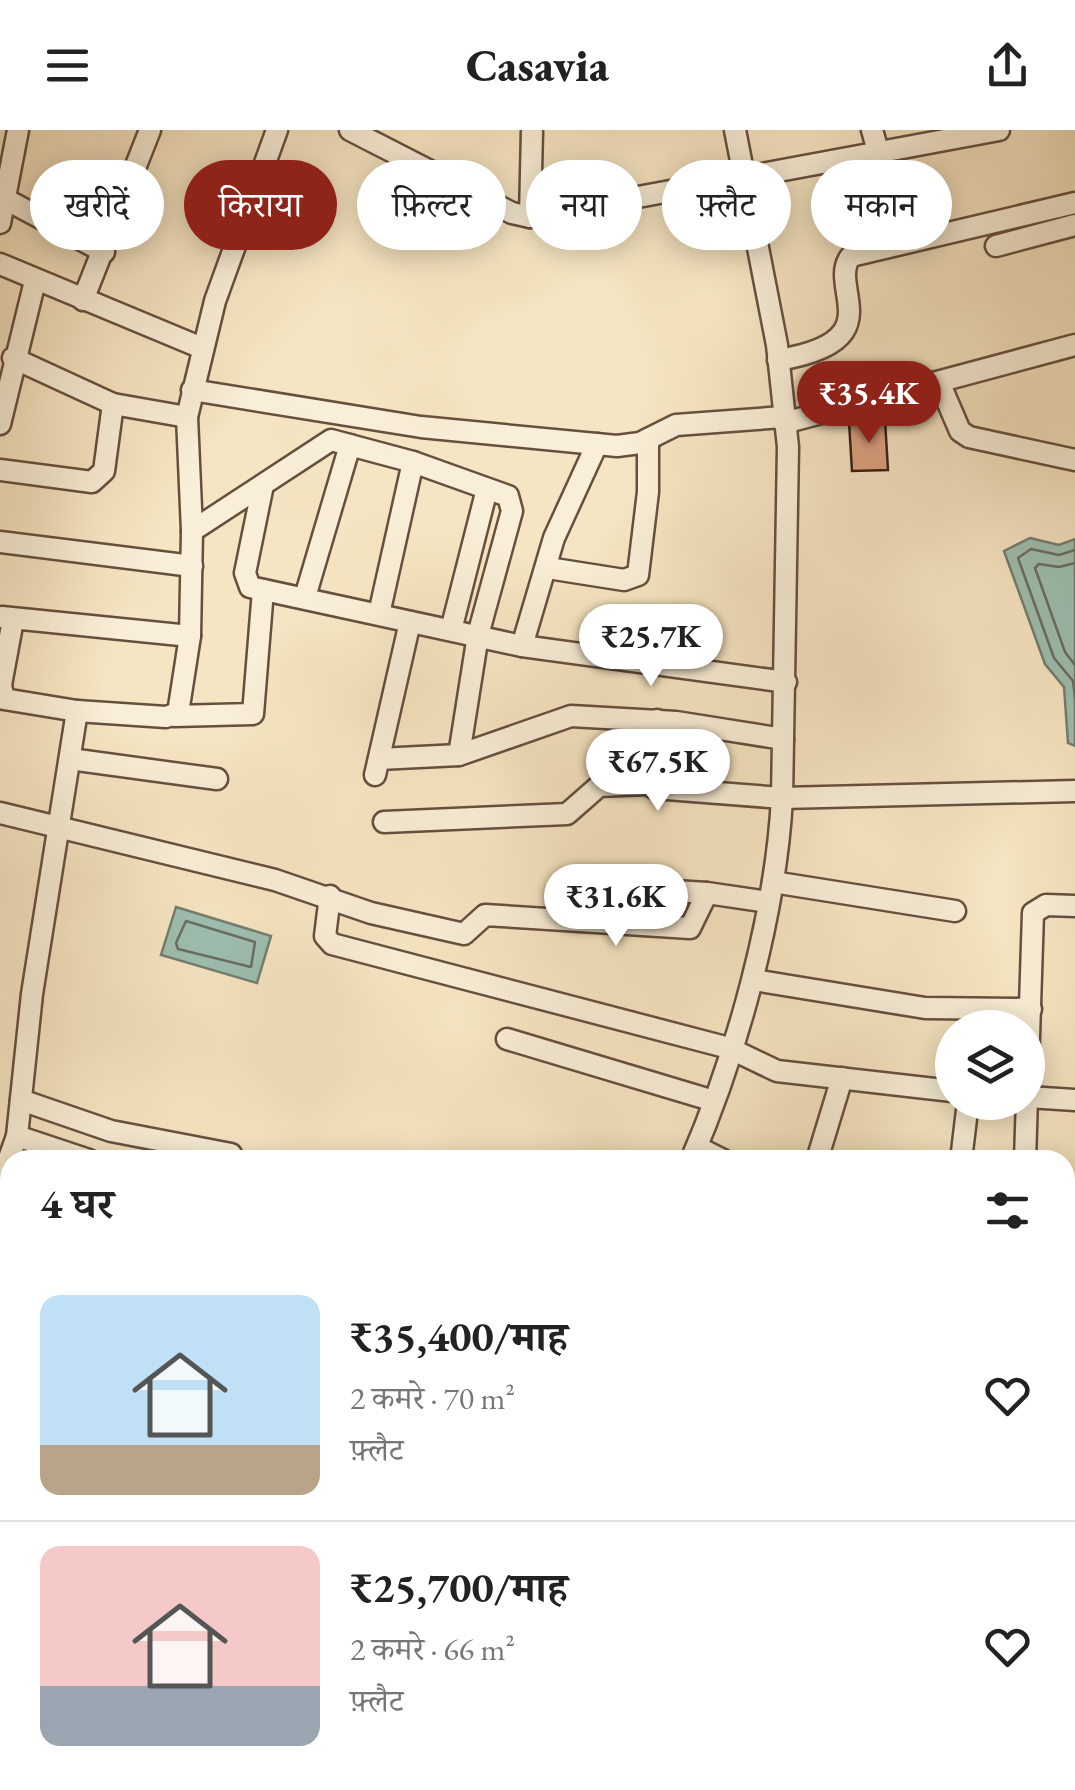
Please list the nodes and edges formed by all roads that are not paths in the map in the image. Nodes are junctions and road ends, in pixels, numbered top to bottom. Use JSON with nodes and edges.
{"nodes":[{"id":1,"x":18,"y":130,"type":"edge"},
{"id":2,"x":150,"y":130,"type":"edge"},
{"id":3,"x":277,"y":130,"type":"edge"},
{"id":4,"x":354,"y":130,"type":"edge"},
{"id":5,"x":532,"y":130,"type":"edge"},
{"id":6,"x":735,"y":130,"type":"edge"},
{"id":7,"x":872,"y":130,"type":"edge"},
{"id":8,"x":999,"y":130,"type":"edge"},
{"id":9,"x":878,"y":151,"type":"junction"},
{"id":10,"x":531,"y":160,"type":"edge"},
{"id":11,"x":741,"y":160,"type":"edge"},
{"id":12,"x":791,"y":169,"type":"edge"},
{"id":13,"x":7,"y":200,"type":"junction"},
{"id":14,"x":1075,"y":203,"type":"edge"},
{"id":15,"x":526,"y":216,"type":"edge"},
{"id":16,"x":0,"y":223,"type":"edge"},
{"id":17,"x":1075,"y":225,"type":"edge"},
{"id":18,"x":996,"y":246,"type":"dead end"},
{"id":19,"x":758,"y":250,"type":"edge"},
{"id":20,"x":104,"y":252,"type":"junction"},
{"id":21,"x":0,"y":264,"type":"edge"},
{"id":22,"x":35,"y":281,"type":"junction"},
{"id":23,"x":83,"y":300,"type":"junction"},
{"id":24,"x":1075,"y":346,"type":"edge"},
{"id":25,"x":202,"y":348,"type":"junction"},
{"id":26,"x":13,"y":358,"type":"junction"},
{"id":27,"x":778,"y":360,"type":"junction"},
{"id":28,"x":939,"y":382,"type":"junction"},
{"id":29,"x":192,"y":390,"type":"junction"},
{"id":30,"x":113,"y":404,"type":"junction"},
{"id":31,"x":187,"y":417,"type":"junction"},
{"id":32,"x":784,"y":420,"type":"junction"},
{"id":33,"x":0,"y":424,"type":"edge"},
{"id":34,"x":648,"y":439,"type":"junction"},
{"id":35,"x":597,"y":444,"type":"junction"},
{"id":36,"x":350,"y":445,"type":"junction"},
{"id":37,"x":1075,"y":460,"type":"edge"},
{"id":38,"x":414,"y":462,"type":"junction"},
{"id":39,"x":0,"y":470,"type":"edge"},
{"id":40,"x":263,"y":485,"type":"junction"},
{"id":41,"x":487,"y":489,"type":"junction"},
{"id":42,"x":192,"y":531,"type":"junction"},
{"id":43,"x":0,"y":542,"type":"edge"},
{"id":44,"x":192,"y":566,"type":"junction"},
{"id":45,"x":548,"y":568,"type":"junction"},
{"id":46,"x":262,"y":590,"type":"junction"},
{"id":47,"x":305,"y":597,"type":"junction"},
{"id":48,"x":379,"y":614,"type":"junction"},
{"id":49,"x":6,"y":618,"type":"edge"},
{"id":50,"x":410,"y":622,"type":"junction"},
{"id":51,"x":450,"y":630,"type":"junction"},
{"id":52,"x":478,"y":635,"type":"junction"},
{"id":53,"x":190,"y":636,"type":"junction"},
{"id":54,"x":522,"y":646,"type":"junction"},
{"id":55,"x":786,"y":682,"type":"junction"},
{"id":56,"x":77,"y":711,"type":"junction"},
{"id":57,"x":174,"y":716,"type":"junction"},
{"id":58,"x":657,"y":720,"type":"junction"},
{"id":59,"x":783,"y":739,"type":"junction"},
{"id":60,"x":459,"y":755,"type":"junction"},
{"id":61,"x":70,"y":759,"type":"junction"},
{"id":62,"x":217,"y":779,"type":"dead end"},
{"id":63,"x":647,"y":784,"type":"junction"},
{"id":64,"x":1075,"y":791,"type":"edge"},
{"id":65,"x":782,"y":798,"type":"junction"},
{"id":66,"x":0,"y":814,"type":"edge"},
{"id":67,"x":384,"y":822,"type":"dead end"},
{"id":68,"x":58,"y":826,"type":"junction"},
{"id":69,"x":577,"y":885,"type":"dead end"},
{"id":70,"x":771,"y":892,"type":"junction"},
{"id":71,"x":707,"y":894,"type":"junction"},
{"id":72,"x":330,"y":896,"type":"junction"},
{"id":73,"x":1075,"y":906,"type":"edge"},
{"id":74,"x":955,"y":911,"type":"dead end"},
{"id":75,"x":754,"y":980,"type":"junction"},
{"id":76,"x":1032,"y":1009,"type":"joint"},
{"id":77,"x":507,"y":1038,"type":"dead end"},
{"id":78,"x":729,"y":1048,"type":"junction"},
{"id":79,"x":842,"y":1078,"type":"junction"},
{"id":80,"x":935,"y":1089,"type":"edge"},
{"id":81,"x":1045,"y":1098,"type":"edge"},
{"id":82,"x":20,"y":1100,"type":"junction"},
{"id":83,"x":1075,"y":1100,"type":"edge"},
{"id":84,"x":714,"y":1101,"type":"junction"},
{"id":85,"x":966,"y":1120,"type":"edge"},
{"id":86,"x":1028,"y":1120,"type":"edge"},
{"id":87,"x":16,"y":1136,"type":"junction"},
{"id":88,"x":12,"y":1150,"type":"edge"},
{"id":89,"x":59,"y":1150,"type":"edge"},
{"id":90,"x":210,"y":1150,"type":"edge"},
{"id":91,"x":696,"y":1150,"type":"edge"},
{"id":92,"x":820,"y":1150,"type":"edge"},
{"id":93,"x":962,"y":1150,"type":"edge"},
{"id":94,"x":1026,"y":1150,"type":"edge"}],
"edges":[{"from":1,"to":13,"type":"street"},
{"from":2,"to":20,"type":"street"},
{"from":3,"to":25,"type":"street"},
{"from":4,"to":15,"type":"street"},
{"from":5,"to":10,"type":"street"},
{"from":6,"to":11,"type":"street"},
{"from":7,"to":9,"type":"street"},
{"from":8,"to":9,"type":"street"},
{"from":9,"to":12,"type":"street"},
{"from":13,"to":16,"type":"street"},
{"from":13,"to":20,"type":"street"},
{"from":14,"to":27,"type":"street"},
{"from":17,"to":18,"type":"street"},
{"from":19,"to":27,"type":"street"},
{"from":20,"to":23,"type":"street"},
{"from":21,"to":22,"type":"street"},
{"from":22,"to":23,"type":"street"},
{"from":22,"to":26,"type":"street"},
{"from":23,"to":25,"type":"street"},
{"from":24,"to":28,"type":"street"},
{"from":25,"to":29,"type":"street"},
{"from":26,"to":30,"type":"street"},
{"from":26,"to":33,"type":"street"},
{"from":27,"to":32,"type":"street"},
{"from":28,"to":32,"type":"street"},
{"from":28,"to":37,"type":"street"},
{"from":29,"to":31,"type":"street"},
{"from":29,"to":35,"type":"street"},
{"from":30,"to":31,"type":"street"},
{"from":30,"to":39,"type":"street"},
{"from":31,"to":42,"type":"street"},
{"from":32,"to":34,"type":"street"},
{"from":32,"to":55,"type":"street"},
{"from":34,"to":35,"type":"street"},
{"from":34,"to":45,"type":"street"},
{"from":35,"to":45,"type":"street"},
{"from":36,"to":38,"type":"street"},
{"from":36,"to":40,"type":"street"},
{"from":36,"to":47,"type":"street"},
{"from":38,"to":41,"type":"street"},
{"from":38,"to":48,"type":"street"},
{"from":40,"to":42,"type":"street"},
{"from":40,"to":46,"type":"street"},
{"from":41,"to":51,"type":"street"},
{"from":41,"to":52,"type":"street"},
{"from":42,"to":44,"type":"street"},
{"from":43,"to":44,"type":"street"},
{"from":44,"to":53,"type":"street"},
{"from":45,"to":54,"type":"street"},
{"from":46,"to":47,"type":"street"},
{"from":46,"to":57,"type":"street"},
{"from":47,"to":48,"type":"street"},
{"from":48,"to":50,"type":"street"},
{"from":49,"to":53,"type":"street"},
{"from":49,"to":56,"type":"street"},
{"from":50,"to":51,"type":"street"},
{"from":50,"to":60,"type":"street"},
{"from":51,"to":52,"type":"street"},
{"from":52,"to":54,"type":"street"},
{"from":52,"to":60,"type":"street"},
{"from":53,"to":57,"type":"street"},
{"from":54,"to":55,"type":"street"},
{"from":55,"to":59,"type":"street"},
{"from":56,"to":57,"type":"street"},
{"from":56,"to":61,"type":"street"},
{"from":58,"to":59,"type":"street"},
{"from":58,"to":60,"type":"street"},
{"from":58,"to":63,"type":"street"},
{"from":59,"to":65,"type":"street"},
{"from":61,"to":62,"type":"street"},
{"from":61,"to":68,"type":"street"},
{"from":63,"to":65,"type":"street"},
{"from":63,"to":67,"type":"street"},
{"from":64,"to":65,"type":"street"},
{"from":65,"to":70,"type":"street"},
{"from":66,"to":68,"type":"street"},
{"from":68,"to":72,"type":"street"},
{"from":68,"to":82,"type":"street"},
{"from":69,"to":71,"type":"street"},
{"from":70,"to":71,"type":"street"},
{"from":70,"to":74,"type":"street"},
{"from":70,"to":75,"type":"street"},
{"from":71,"to":72,"type":"street"},
{"from":72,"to":78,"type":"street"},
{"from":73,"to":76,"type":"street"},
{"from":75,"to":76,"type":"street"},
{"from":75,"to":78,"type":"street"},
{"from":77,"to":84,"type":"street"},
{"from":78,"to":79,"type":"street"},
{"from":78,"to":84,"type":"street"},
{"from":79,"to":80,"type":"street"},
{"from":79,"to":92,"type":"street"},
{"from":81,"to":83,"type":"street"},
{"from":82,"to":87,"type":"street"},
{"from":82,"to":90,"type":"street"},
{"from":84,"to":91,"type":"street"},
{"from":85,"to":93,"type":"street"},
{"from":86,"to":94,"type":"street"},
{"from":87,"to":88,"type":"street"},
{"from":87,"to":89,"type":"street"}]}
